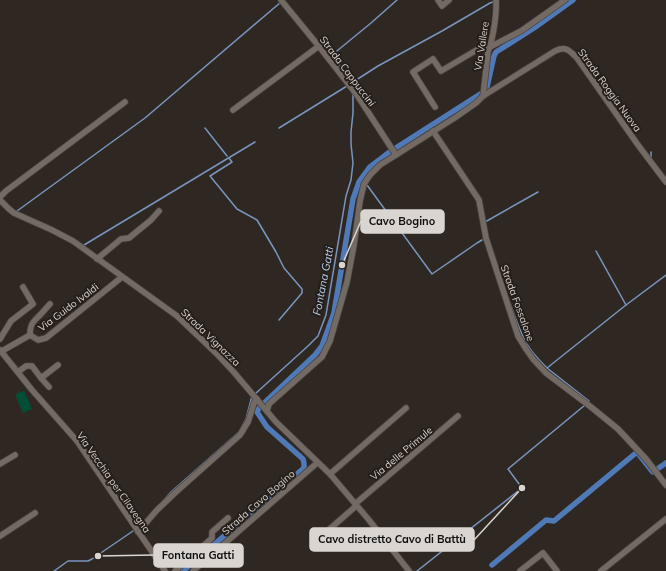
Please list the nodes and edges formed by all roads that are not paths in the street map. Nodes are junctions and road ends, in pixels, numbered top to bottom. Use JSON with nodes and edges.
{"nodes":[{"id":1,"x":281,"y":0,"type":"edge"},
{"id":2,"x":438,"y":0,"type":"edge"},
{"id":3,"x":449,"y":0,"type":"edge"},
{"id":4,"x":496,"y":0,"type":"edge"},
{"id":5,"x":565,"y":0,"type":"edge"},
{"id":6,"x":319,"y":46,"type":"junction"},
{"id":7,"x":490,"y":47,"type":"junction"},
{"id":8,"x":483,"y":95,"type":"junction"},
{"id":9,"x":125,"y":102,"type":"dead end"},
{"id":10,"x":435,"y":107,"type":"dead end"},
{"id":11,"x":233,"y":110,"type":"dead end"},
{"id":12,"x":433,"y":131,"type":"junction"},
{"id":13,"x":396,"y":155,"type":"junction"},
{"id":14,"x":666,"y":182,"type":"edge"},
{"id":15,"x":0,"y":199,"type":"edge"},
{"id":16,"x":159,"y":211,"type":"dead end"},
{"id":17,"x":97,"y":259,"type":"junction"},
{"id":18,"x":122,"y":276,"type":"junction"},
{"id":19,"x":23,"y":286,"type":"dead end"},
{"id":20,"x":50,"y":304,"type":"dead end"},
{"id":21,"x":30,"y":335,"type":"junction"},
{"id":22,"x":0,"y":339,"type":"edge"},
{"id":23,"x":1,"y":350,"type":"edge"},
{"id":24,"x":58,"y":365,"type":"dead end"},
{"id":25,"x":18,"y":372,"type":"junction"},
{"id":26,"x":41,"y":378,"type":"junction"},
{"id":27,"x":49,"y":387,"type":"dead end"},
{"id":28,"x":259,"y":402,"type":"junction"},
{"id":29,"x":406,"y":408,"type":"dead end"},
{"id":30,"x":458,"y":416,"type":"dead end"},
{"id":31,"x":15,"y":455,"type":"dead end"},
{"id":32,"x":318,"y":463,"type":"junction"},
{"id":33,"x":0,"y":464,"type":"edge"},
{"id":34,"x":330,"y":474,"type":"junction"},
{"id":35,"x":666,"y":485,"type":"edge"},
{"id":36,"x":356,"y":505,"type":"junction"},
{"id":37,"x":35,"y":513,"type":"dead end"},
{"id":38,"x":228,"y":518,"type":"dead end"},
{"id":39,"x":666,"y":519,"type":"edge"},
{"id":40,"x":138,"y":532,"type":"junction"},
{"id":41,"x":0,"y":536,"type":"edge"},
{"id":42,"x":316,"y":541,"type":"dead end"},
{"id":43,"x":165,"y":571,"type":"edge"},
{"id":44,"x":175,"y":571,"type":"edge"},
{"id":45,"x":193,"y":571,"type":"edge"},
{"id":46,"x":409,"y":571,"type":"edge"},
{"id":47,"x":520,"y":571,"type":"edge"},
{"id":48,"x":557,"y":571,"type":"edge"},
{"id":49,"x":601,"y":571,"type":"edge"}],
"edges":[{"from":1,"to":6,"type":"street","name":"Strada Cappuccini"},
{"from":2,"to":3,"type":"street"},
{"from":4,"to":7,"type":"street","name":"Via Vallere"},
{"from":5,"to":7,"type":"street"},
{"from":6,"to":11,"type":"street"},
{"from":6,"to":13,"type":"street","name":"Strada Cappuccini"},
{"from":7,"to":8,"type":"street","name":"Via Vallere"},
{"from":7,"to":10,"type":"street"},
{"from":8,"to":12,"type":"street"},
{"from":8,"to":14,"type":"street","name":"Strada Roggia Nuova"},
{"from":9,"to":15,"type":"street","name":"Strada Vignazza"},
{"from":12,"to":13,"type":"street"},
{"from":12,"to":35,"type":"street","name":"Strada Fossalone"},
{"from":13,"to":28,"type":"street"},
{"from":15,"to":17,"type":"street","name":"Strada Vignazza"},
{"from":16,"to":17,"type":"street"},
{"from":17,"to":18,"type":"street","name":"Strada Vignazza"},
{"from":18,"to":21,"type":"street","name":"Via Guido Ivaldi"},
{"from":18,"to":28,"type":"street","name":"Strada Vignazza"},
{"from":19,"to":22,"type":"street"},
{"from":20,"to":21,"type":"street"},
{"from":21,"to":23,"type":"street","name":"Via Guido Ivaldi"},
{"from":23,"to":25,"type":"street","name":"Via Vecchia per Cilavegna"},
{"from":24,"to":26,"type":"street"},
{"from":25,"to":26,"type":"street"},
{"from":25,"to":40,"type":"street","name":"Via Vecchia per Cilavegna"},
{"from":26,"to":27,"type":"street"},
{"from":28,"to":32,"type":"street","name":"Strada Vignazza"},
{"from":28,"to":40,"type":"street"},
{"from":29,"to":34,"type":"street"},
{"from":30,"to":36,"type":"street","name":"Via delle Primule"},
{"from":31,"to":33,"type":"street"},
{"from":32,"to":34,"type":"street","name":"Strada Vignazza"},
{"from":32,"to":45,"type":"street","name":"Strada Cavo Bogino"},
{"from":34,"to":36,"type":"street","name":"Strada Vignazza"},
{"from":36,"to":42,"type":"street","name":"Via delle Primule"},
{"from":36,"to":46,"type":"street","name":"Strada Vignazza"},
{"from":37,"to":41,"type":"street"},
{"from":38,"to":44,"type":"street"},
{"from":39,"to":49,"type":"street"},
{"from":40,"to":43,"type":"street","name":"Via Vecchia per Cilavegna"},
{"from":47,"to":48,"type":"street"}]}
